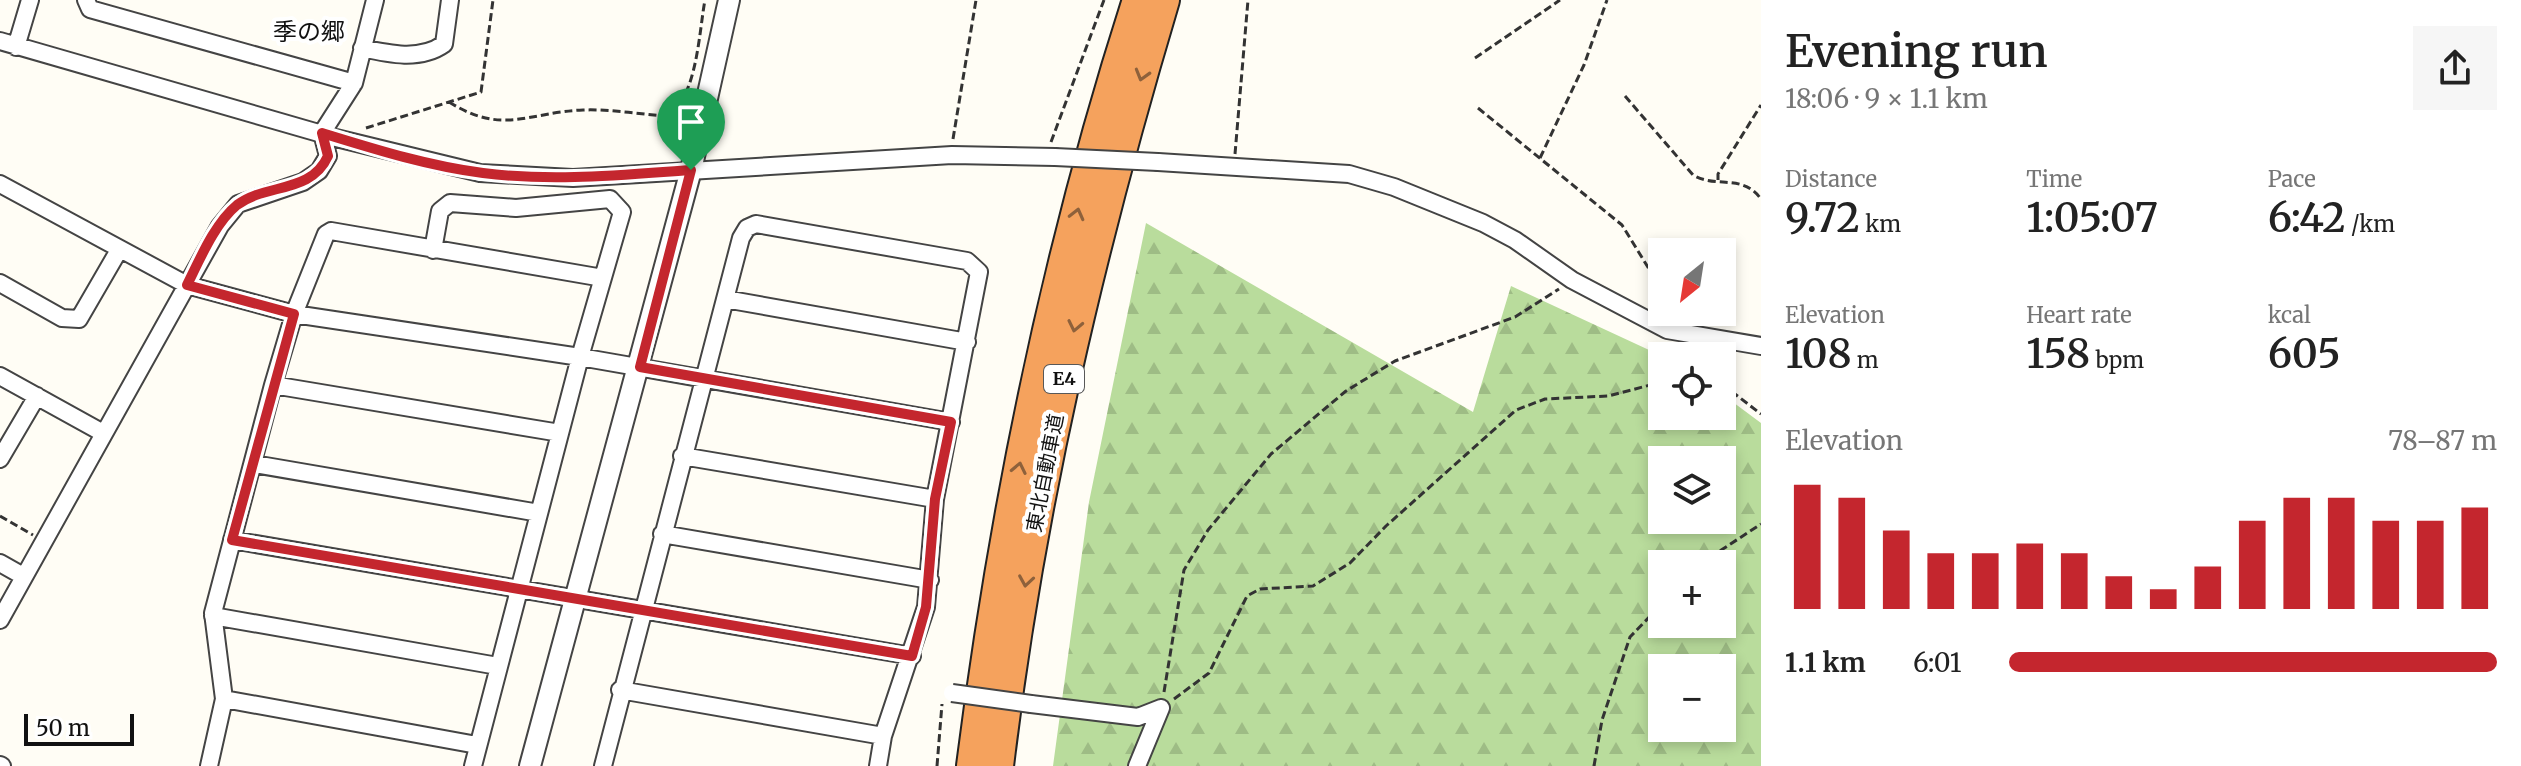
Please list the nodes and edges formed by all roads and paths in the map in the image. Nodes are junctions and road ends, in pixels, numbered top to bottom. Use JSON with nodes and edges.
{"nodes":[{"id":1,"x":30,"y":0,"type":"edge"},
{"id":2,"x":86,"y":0,"type":"edge"},
{"id":3,"x":373,"y":0,"type":"edge"},
{"id":4,"x":450,"y":0,"type":"edge"},
{"id":5,"x":493,"y":0,"type":"edge"},
{"id":6,"x":705,"y":0,"type":"edge"},
{"id":7,"x":729,"y":0,"type":"edge"},
{"id":8,"x":976,"y":0,"type":"edge"},
{"id":9,"x":1104,"y":0,"type":"edge"},
{"id":10,"x":1138,"y":0,"type":"edge"},
{"id":11,"x":1164,"y":0,"type":"edge"},
{"id":12,"x":1248,"y":0,"type":"edge"},
{"id":13,"x":1560,"y":0,"type":"edge"},
{"id":14,"x":1607,"y":0,"type":"edge"},
{"id":15,"x":0,"y":41,"type":"edge"},
{"id":16,"x":16,"y":47,"type":"junction"},
{"id":17,"x":362,"y":48,"type":"junction"},
{"id":18,"x":1475,"y":58,"type":"dead end"},
{"id":19,"x":354,"y":83,"type":"junction"},
{"id":20,"x":1625,"y":96,"type":"dead end"},
{"id":21,"x":449,"y":102,"type":"junction"},
{"id":22,"x":1761,"y":105,"type":"edge"},
{"id":23,"x":1478,"y":108,"type":"dead end"},
{"id":24,"x":329,"y":136,"type":"junction"},
{"id":25,"x":952,"y":155,"type":"junction"},
{"id":26,"x":1051,"y":157,"type":"junction"},
{"id":27,"x":1540,"y":158,"type":"junction"},
{"id":28,"x":1234,"y":165,"type":"junction"},
{"id":29,"x":691,"y":170,"type":"junction"},
{"id":30,"x":1718,"y":180,"type":"junction"},
{"id":31,"x":0,"y":184,"type":"edge"},
{"id":32,"x":1761,"y":199,"type":"edge"},
{"id":33,"x":119,"y":250,"type":"junction"},
{"id":34,"x":433,"y":250,"type":"junction"},
{"id":35,"x":1648,"y":265,"type":"edge"},
{"id":36,"x":603,"y":278,"type":"junction"},
{"id":37,"x":1572,"y":280,"type":"junction"},
{"id":38,"x":0,"y":283,"type":"edge"},
{"id":39,"x":187,"y":285,"type":"junction"},
{"id":40,"x":725,"y":299,"type":"junction"},
{"id":41,"x":294,"y":314,"type":"junction"},
{"id":42,"x":967,"y":342,"type":"junction"},
{"id":43,"x":1761,"y":346,"type":"edge"},
{"id":44,"x":580,"y":357,"type":"junction"},
{"id":45,"x":640,"y":367,"type":"junction"},
{"id":46,"x":0,"y":376,"type":"edge"},
{"id":47,"x":702,"y":378,"type":"junction"},
{"id":48,"x":273,"y":385,"type":"junction"},
{"id":49,"x":1648,"y":386,"type":"edge"},
{"id":50,"x":1736,"y":395,"type":"edge"},
{"id":51,"x":37,"y":396,"type":"junction"},
{"id":52,"x":1761,"y":414,"type":"edge"},
{"id":53,"x":951,"y":422,"type":"junction"},
{"id":54,"x":103,"y":433,"type":"junction"},
{"id":55,"x":560,"y":433,"type":"junction"},
{"id":56,"x":682,"y":456,"type":"junction"},
{"id":57,"x":0,"y":459,"type":"edge"},
{"id":58,"x":254,"y":464,"type":"junction"},
{"id":59,"x":935,"y":499,"type":"junction"},
{"id":60,"x":539,"y":513,"type":"junction"},
{"id":61,"x":0,"y":516,"type":"edge"},
{"id":62,"x":1761,"y":524,"type":"edge"},
{"id":63,"x":662,"y":534,"type":"junction"},
{"id":64,"x":232,"y":540,"type":"junction"},
{"id":65,"x":43,"y":541,"type":"junction"},
{"id":66,"x":1721,"y":550,"type":"edge"},
{"id":67,"x":0,"y":563,"type":"edge"},
{"id":68,"x":23,"y":576,"type":"junction"},
{"id":69,"x":930,"y":580,"type":"junction"},
{"id":70,"x":519,"y":589,"type":"junction"},
{"id":71,"x":575,"y":600,"type":"junction"},
{"id":72,"x":641,"y":611,"type":"junction"},
{"id":73,"x":213,"y":616,"type":"junction"},
{"id":74,"x":1648,"y":618,"type":"edge"},
{"id":75,"x":0,"y":620,"type":"edge"},
{"id":76,"x":912,"y":656,"type":"junction"},
{"id":77,"x":492,"y":665,"type":"dead end"},
{"id":78,"x":620,"y":690,"type":"junction"},
{"id":79,"x":952,"y":693,"type":"joint"},
{"id":80,"x":224,"y":699,"type":"junction"},
{"id":81,"x":1161,"y":708,"type":"junction"},
{"id":82,"x":883,"y":736,"type":"junction"},
{"id":83,"x":477,"y":745,"type":"junction"},
{"id":84,"x":209,"y":766,"type":"edge"},
{"id":85,"x":473,"y":766,"type":"edge"},
{"id":86,"x":530,"y":766,"type":"edge"},
{"id":87,"x":603,"y":766,"type":"edge"},
{"id":88,"x":878,"y":766,"type":"edge"},
{"id":89,"x":937,"y":766,"type":"edge"},
{"id":90,"x":972,"y":766,"type":"edge"},
{"id":91,"x":998,"y":766,"type":"edge"},
{"id":92,"x":1137,"y":766,"type":"edge"},
{"id":93,"x":1594,"y":766,"type":"edge"}],
"edges":[{"from":1,"to":16,"type":"street"},
{"from":2,"to":19,"type":"street"},
{"from":3,"to":17,"type":"street"},
{"from":4,"to":17,"type":"street"},
{"from":5,"to":21,"type":"path"},
{"from":6,"to":21,"type":"path"},
{"from":7,"to":29,"type":"street"},
{"from":8,"to":25,"type":"path"},
{"from":9,"to":26,"type":"path"},
{"from":90,"to":10,"type":"highway","name":"東北自動車道","number":"E4","one_way":true},
{"from":11,"to":91,"type":"highway","name":"東北自動車道","number":"E4","one_way":true},
{"from":12,"to":28,"type":"path"},
{"from":13,"to":18,"type":"path"},
{"from":14,"to":27,"type":"path"},
{"from":15,"to":16,"type":"street"},
{"from":16,"to":24,"type":"street"},
{"from":17,"to":19,"type":"street"},
{"from":19,"to":24,"type":"street"},
{"from":20,"to":30,"type":"path"},
{"from":21,"to":24,"type":"path"},
{"from":22,"to":30,"type":"path"},
{"from":23,"to":27,"type":"path"},
{"from":24,"to":29,"type":"street"},
{"from":24,"to":39,"type":"street"},
{"from":25,"to":26,"type":"street"},
{"from":25,"to":29,"type":"street"},
{"from":26,"to":28,"type":"street","bridge":true},
{"from":27,"to":35,"type":"path"},
{"from":28,"to":37,"type":"street"},
{"from":29,"to":45,"type":"street"},
{"from":30,"to":32,"type":"path"},
{"from":31,"to":33,"type":"street"},
{"from":33,"to":38,"type":"street"},
{"from":33,"to":39,"type":"street"},
{"from":34,"to":36,"type":"street"},
{"from":34,"to":36,"type":"street"},
{"from":34,"to":41,"type":"street"},
{"from":36,"to":44,"type":"street"},
{"from":37,"to":43,"type":"street"},
{"from":37,"to":81,"type":"path"},
{"from":39,"to":41,"type":"street"},
{"from":39,"to":54,"type":"street"},
{"from":40,"to":42,"type":"street"},
{"from":40,"to":42,"type":"street"},
{"from":40,"to":47,"type":"street"},
{"from":41,"to":44,"type":"street"},
{"from":41,"to":48,"type":"street"},
{"from":42,"to":53,"type":"street"},
{"from":44,"to":45,"type":"street"},
{"from":44,"to":55,"type":"street"},
{"from":45,"to":47,"type":"street"},
{"from":45,"to":71,"type":"street"},
{"from":46,"to":51,"type":"street"},
{"from":47,"to":53,"type":"street"},
{"from":47,"to":56,"type":"street"},
{"from":48,"to":55,"type":"street"},
{"from":48,"to":58,"type":"street"},
{"from":49,"to":81,"type":"path"},
{"from":50,"to":52,"type":"path"},
{"from":51,"to":54,"type":"street"},
{"from":51,"to":57,"type":"street"},
{"from":53,"to":59,"type":"street"},
{"from":54,"to":65,"type":"street"},
{"from":55,"to":60,"type":"street"},
{"from":56,"to":59,"type":"street"},
{"from":56,"to":63,"type":"street"},
{"from":58,"to":60,"type":"street"},
{"from":58,"to":64,"type":"street"},
{"from":59,"to":69,"type":"street"},
{"from":60,"to":70,"type":"street"},
{"from":61,"to":65,"type":"path"},
{"from":62,"to":66,"type":"path"},
{"from":63,"to":69,"type":"street"},
{"from":63,"to":72,"type":"street"},
{"from":64,"to":70,"type":"street"},
{"from":64,"to":73,"type":"street"},
{"from":65,"to":68,"type":"street"},
{"from":67,"to":68,"type":"street"},
{"from":68,"to":75,"type":"street"},
{"from":69,"to":76,"type":"street"},
{"from":70,"to":71,"type":"street"},
{"from":70,"to":83,"type":"street"},
{"from":71,"to":72,"type":"street"},
{"from":71,"to":86,"type":"street"},
{"from":72,"to":76,"type":"street"},
{"from":72,"to":78,"type":"street"},
{"from":73,"to":77,"type":"street"},
{"from":73,"to":80,"type":"street"},
{"from":74,"to":93,"type":"path"},
{"from":76,"to":82,"type":"street"},
{"from":78,"to":82,"type":"street"},
{"from":78,"to":87,"type":"street"},
{"from":79,"to":81,"type":"street","bridge":true},
{"from":79,"to":89,"type":"path"},
{"from":80,"to":83,"type":"street"},
{"from":80,"to":84,"type":"street"},
{"from":81,"to":92,"type":"street"},
{"from":82,"to":88,"type":"street"},
{"from":83,"to":85,"type":"street"}]}
